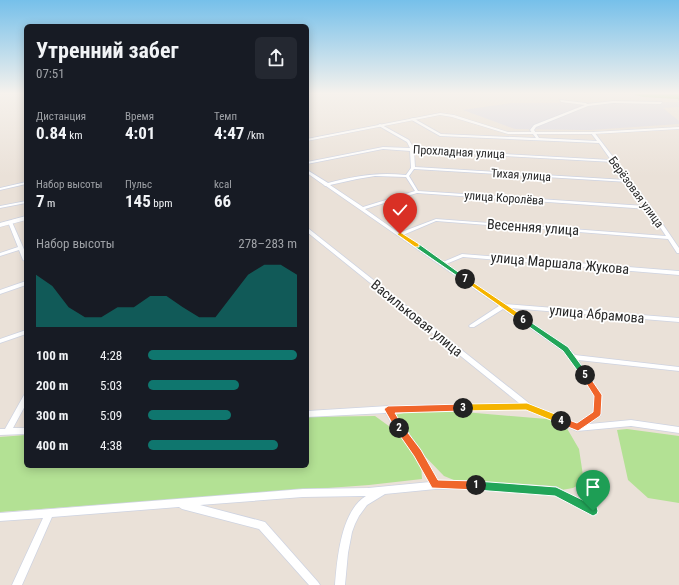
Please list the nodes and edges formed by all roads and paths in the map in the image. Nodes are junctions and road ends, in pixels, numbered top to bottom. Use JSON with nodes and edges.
{"nodes":[{"id":1,"x":400,"y":121,"type":"edge"},
{"id":2,"x":416,"y":121,"type":"edge"},
{"id":3,"x":469,"y":121,"type":"edge"},
{"id":4,"x":546,"y":121,"type":"edge"},
{"id":5,"x":380,"y":125,"type":"junction"},
{"id":6,"x":679,"y":128,"type":"edge"},
{"id":7,"x":533,"y":133,"type":"junction"},
{"id":8,"x":593,"y":133,"type":"junction"},
{"id":9,"x":538,"y":139,"type":"junction"},
{"id":10,"x":309,"y":140,"type":"edge"},
{"id":11,"x":600,"y":142,"type":"junction"},
{"id":12,"x":412,"y":149,"type":"junction"},
{"id":13,"x":613,"y":161,"type":"junction"},
{"id":14,"x":309,"y":163,"type":"edge"},
{"id":15,"x":413,"y":168,"type":"junction"},
{"id":16,"x":309,"y":172,"type":"edge"},
{"id":17,"x":406,"y":176,"type":"junction"},
{"id":18,"x":629,"y":182,"type":"junction"},
{"id":19,"x":24,"y":183,"type":"edge"},
{"id":20,"x":326,"y":185,"type":"junction"},
{"id":21,"x":0,"y":189,"type":"edge"},
{"id":22,"x":417,"y":192,"type":"junction"},
{"id":23,"x":24,"y":202,"type":"edge"},
{"id":24,"x":0,"y":208,"type":"edge"},
{"id":25,"x":649,"y":208,"type":"junction"},
{"id":26,"x":362,"y":209,"type":"junction"},
{"id":27,"x":24,"y":218,"type":"edge"},
{"id":28,"x":10,"y":222,"type":"junction"},
{"id":29,"x":0,"y":225,"type":"edge"},
{"id":30,"x":309,"y":232,"type":"edge"},
{"id":31,"x":400,"y":234,"type":"junction"},
{"id":32,"x":669,"y":238,"type":"junction"},
{"id":33,"x":20,"y":248,"type":"junction"},
{"id":34,"x":679,"y":252,"type":"edge"},
{"id":35,"x":0,"y":255,"type":"edge"},
{"id":36,"x":24,"y":256,"type":"edge"},
{"id":37,"x":443,"y":264,"type":"junction"},
{"id":38,"x":679,"y":273,"type":"edge"},
{"id":39,"x":24,"y":284,"type":"edge"},
{"id":40,"x":0,"y":292,"type":"edge"},
{"id":41,"x":504,"y":306,"type":"junction"},
{"id":42,"x":679,"y":320,"type":"edge"},
{"id":43,"x":472,"y":326,"type":"dead end"},
{"id":44,"x":24,"y":333,"type":"edge"},
{"id":45,"x":0,"y":341,"type":"edge"},
{"id":46,"x":573,"y":357,"type":"junction"},
{"id":47,"x":679,"y":369,"type":"edge"},
{"id":48,"x":24,"y":400,"type":"edge"},
{"id":49,"x":527,"y":406,"type":"junction"},
{"id":50,"x":388,"y":409,"type":"junction"},
{"id":51,"x":309,"y":414,"type":"edge"},
{"id":52,"x":578,"y":428,"type":"junction"},
{"id":53,"x":679,"y":430,"type":"edge"},
{"id":54,"x":24,"y":431,"type":"edge"},
{"id":55,"x":4,"y":432,"type":"edge"},
{"id":56,"x":436,"y":485,"type":"junction"},
{"id":57,"x":385,"y":490,"type":"junction"},
{"id":58,"x":176,"y":503,"type":"junction"},
{"id":59,"x":593,"y":511,"type":"dead end"},
{"id":60,"x":49,"y":514,"type":"junction"},
{"id":61,"x":0,"y":517,"type":"edge"},
{"id":62,"x":17,"y":585,"type":"edge"},
{"id":63,"x":315,"y":585,"type":"edge"},
{"id":64,"x":340,"y":585,"type":"edge"}],
"edges":[{"from":1,"to":5,"type":"street"},
{"from":2,"to":9,"type":"street"},
{"from":3,"to":7,"type":"street"},
{"from":4,"to":7,"type":"street"},
{"from":5,"to":10,"type":"street"},
{"from":5,"to":12,"type":"street"},
{"from":6,"to":8,"type":"street"},
{"from":7,"to":8,"type":"street"},
{"from":7,"to":9,"type":"street"},
{"from":8,"to":11,"type":"street","name":"Берёзовая улица"},
{"from":9,"to":11,"type":"street"},
{"from":11,"to":13,"type":"street","name":"Берёзовая улица"},
{"from":12,"to":13,"type":"street","name":"Прохладная улица"},
{"from":12,"to":14,"type":"street","name":"Прохладная улица"},
{"from":12,"to":15,"type":"street"},
{"from":13,"to":18,"type":"street","name":"Берёзовая улица"},
{"from":15,"to":17,"type":"street"},
{"from":15,"to":18,"type":"street","name":"Тихая улица"},
{"from":16,"to":20,"type":"street"},
{"from":17,"to":20,"type":"street"},
{"from":17,"to":22,"type":"street"},
{"from":18,"to":25,"type":"street","name":"Берёзовая улица"},
{"from":19,"to":21,"type":"street"},
{"from":20,"to":26,"type":"street"},
{"from":22,"to":25,"type":"street","name":"улица Королёва"},
{"from":22,"to":26,"type":"street","name":"улица Королёва"},
{"from":23,"to":24,"type":"street"},
{"from":25,"to":32,"type":"street","name":"Берёзовая улица"},
{"from":26,"to":31,"type":"street"},
{"from":27,"to":28,"type":"street"},
{"from":28,"to":29,"type":"street"},
{"from":28,"to":33,"type":"street"},
{"from":30,"to":49,"type":"street","name":"Васильковая улица"},
{"from":31,"to":32,"type":"street","name":"Весенняя улица"},
{"from":31,"to":37,"type":"street"},
{"from":32,"to":34,"type":"street","name":"Берёзовая улица"},
{"from":33,"to":35,"type":"street"},
{"from":33,"to":36,"type":"street"},
{"from":37,"to":38,"type":"street","name":"улица Маршала Жукова"},
{"from":37,"to":41,"type":"street"},
{"from":39,"to":40,"type":"street"},
{"from":41,"to":42,"type":"street","name":"улица Абрамова"},
{"from":41,"to":43,"type":"street"},
{"from":41,"to":46,"type":"street"},
{"from":44,"to":45,"type":"street"},
{"from":46,"to":47,"type":"street"},
{"from":46,"to":52,"type":"street"},
{"from":48,"to":55,"type":"street"},
{"from":49,"to":50,"type":"street"},
{"from":49,"to":52,"type":"street"},
{"from":50,"to":51,"type":"street"},
{"from":50,"to":56,"type":"street"},
{"from":52,"to":53,"type":"street"},
{"from":54,"to":55,"type":"street"},
{"from":56,"to":57,"type":"street"},
{"from":56,"to":59,"type":"street"},
{"from":57,"to":58,"type":"street"},
{"from":57,"to":64,"type":"street"},
{"from":58,"to":60,"type":"street"},
{"from":58,"to":63,"type":"street"},
{"from":60,"to":61,"type":"street"},
{"from":60,"to":62,"type":"street"}]}
